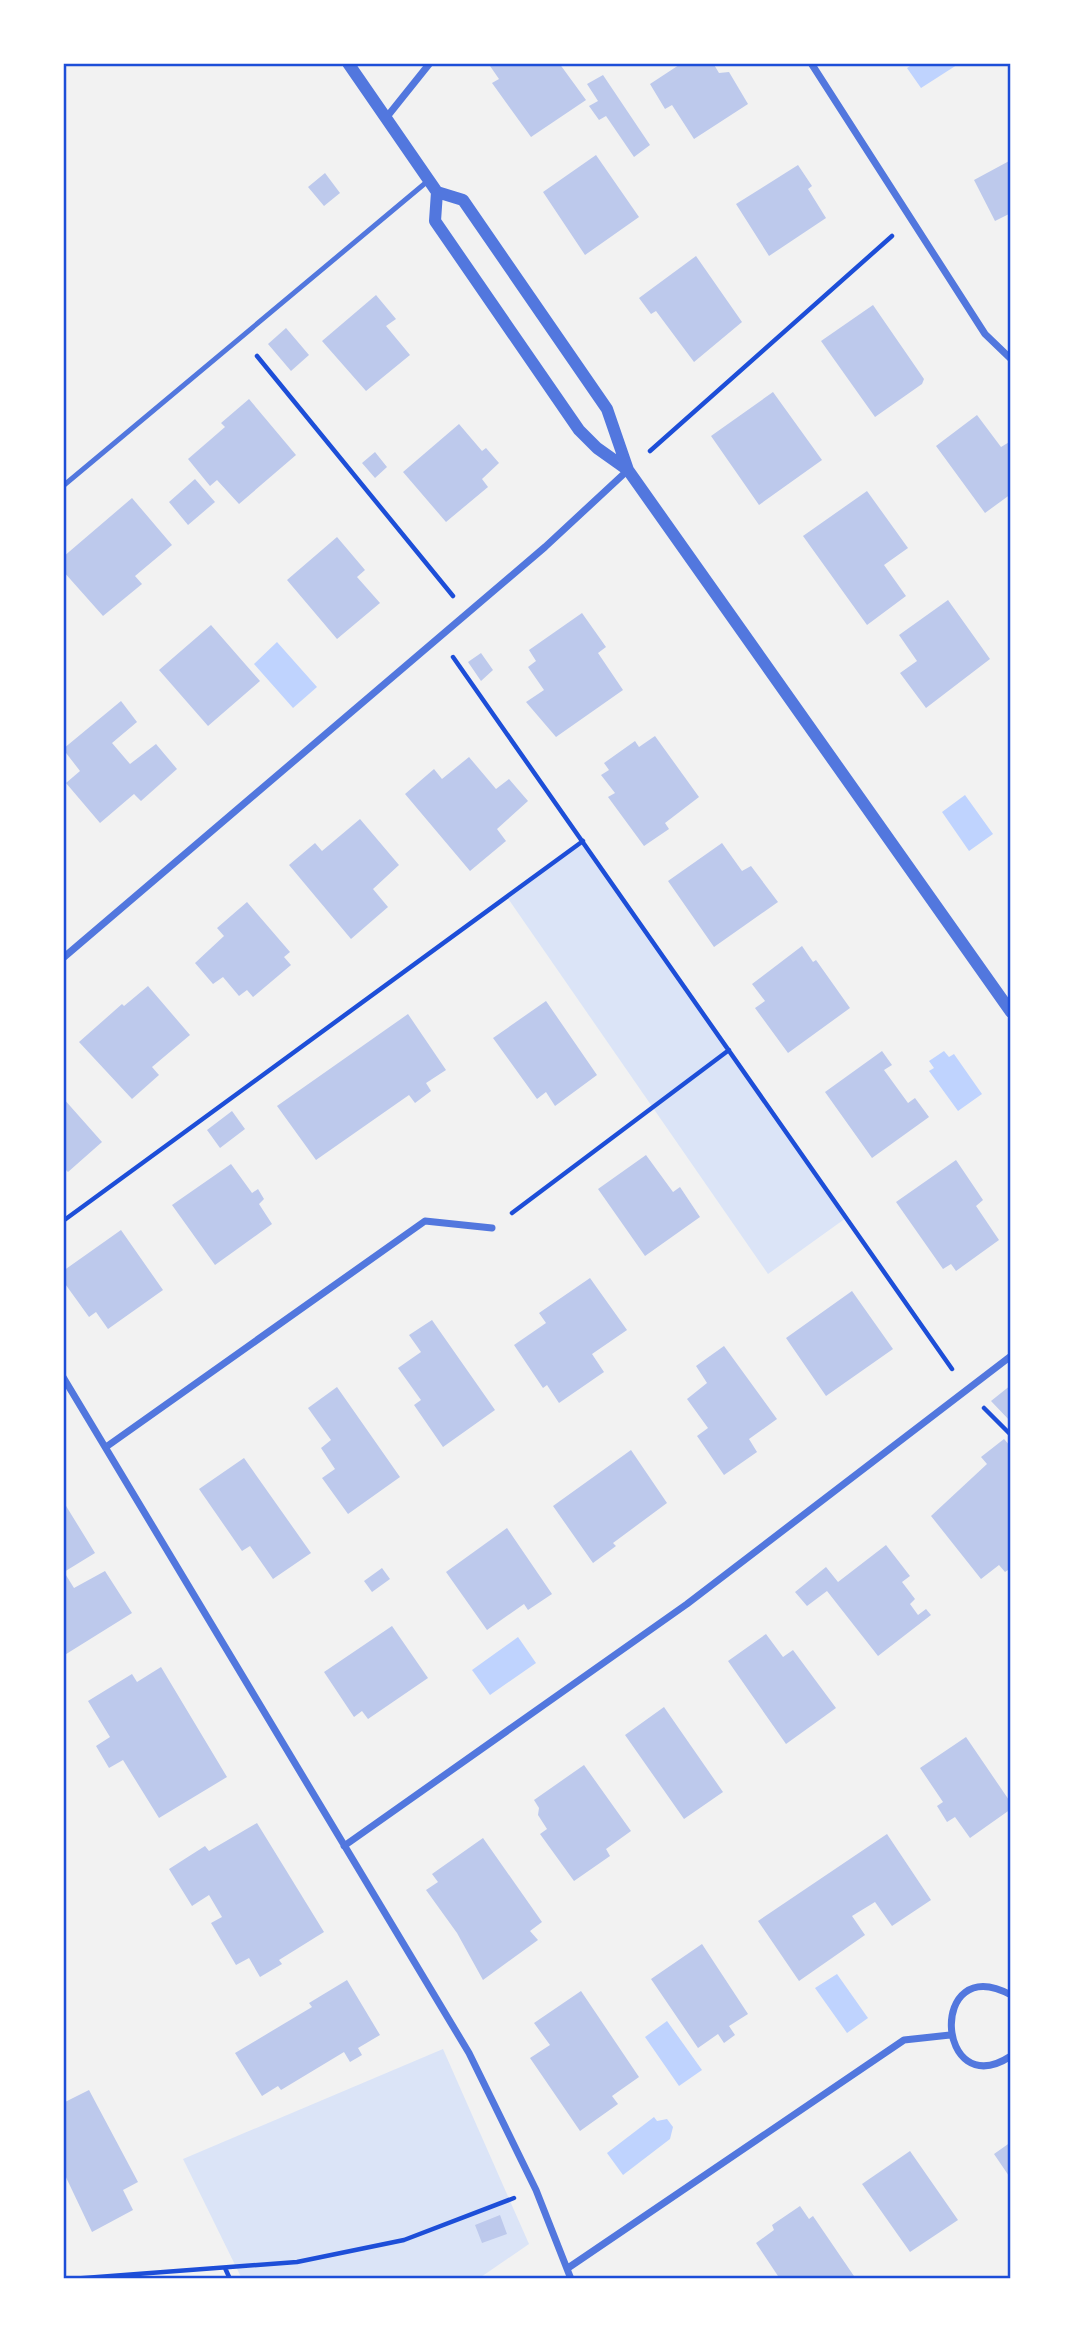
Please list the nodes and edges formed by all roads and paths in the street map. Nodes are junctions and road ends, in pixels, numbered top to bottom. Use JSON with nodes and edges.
{"nodes":[{"id":1,"x":348,"y":63,"type":"edge"},
{"id":2,"x":430,"y":63,"type":"edge"},
{"id":3,"x":810,"y":63,"type":"edge"},
{"id":4,"x":386,"y":118,"type":"junction"},
{"id":5,"x":429,"y":180,"type":"junction"},
{"id":6,"x":437,"y":192,"type":"junction"},
{"id":7,"x":911,"y":219,"type":"junction"},
{"id":8,"x":240,"y":336,"type":"junction"},
{"id":9,"x":1011,"y":359,"type":"edge"},
{"id":10,"x":628,"y":470,"type":"junction"},
{"id":11,"x":63,"y":486,"type":"edge"},
{"id":12,"x":467,"y":612,"type":"junction"},
{"id":13,"x":439,"y":637,"type":"junction"},
{"id":14,"x":583,"y":841,"type":"junction"},
{"id":15,"x":63,"y":958,"type":"edge"},
{"id":16,"x":1011,"y":1012,"type":"edge"},
{"id":17,"x":729,"y":1051,"type":"junction"},
{"id":18,"x":63,"y":1221,"type":"edge"},
{"id":19,"x":492,"y":1228,"type":"joint"},
{"id":20,"x":1011,"y":1356,"type":"edge"},
{"id":21,"x":63,"y":1377,"type":"edge"},
{"id":22,"x":967,"y":1391,"type":"junction"},
{"id":23,"x":1011,"y":1435,"type":"edge"},
{"id":24,"x":106,"y":1447,"type":"junction"},
{"id":25,"x":344,"y":1846,"type":"junction"},
{"id":26,"x":1011,"y":1995,"type":"edge"},
{"id":27,"x":950,"y":2035,"type":"junction"},
{"id":28,"x":1011,"y":2056,"type":"edge"},
{"id":29,"x":536,"y":2190,"type":"junction"},
{"id":30,"x":225,"y":2268,"type":"junction"},
{"id":31,"x":568,"y":2268,"type":"junction"},
{"id":32,"x":71,"y":2279,"type":"edge"},
{"id":33,"x":230,"y":2279,"type":"edge"},
{"id":34,"x":571,"y":2279,"type":"edge"}],
"edges":[{"from":1,"to":4,"type":"street"},
{"from":2,"to":4,"type":"street"},
{"from":3,"to":7,"type":"street"},
{"from":4,"to":5,"type":"street"},
{"from":5,"to":6,"type":"street"},
{"from":5,"to":8,"type":"lane"},
{"from":6,"to":10,"type":"street"},
{"from":6,"to":10,"type":"street"},
{"from":7,"to":9,"type":"street"},
{"from":7,"to":10,"type":"path"},
{"from":8,"to":11,"type":"lane"},
{"from":8,"to":12,"type":"path"},
{"from":10,"to":12,"type":"street"},
{"from":10,"to":16,"type":"street"},
{"from":12,"to":13,"type":"street"},
{"from":13,"to":14,"type":"path"},
{"from":13,"to":15,"type":"street"},
{"from":14,"to":17,"type":"path"},
{"from":14,"to":18,"type":"path"},
{"from":17,"to":19,"type":"path"},
{"from":17,"to":22,"type":"path"},
{"from":19,"to":24,"type":"street"},
{"from":20,"to":22,"type":"street"},
{"from":21,"to":24,"type":"street"},
{"from":22,"to":23,"type":"path"},
{"from":22,"to":25,"type":"street"},
{"from":24,"to":25,"type":"street"},
{"from":25,"to":29,"type":"street"},
{"from":26,"to":27,"type":"street"},
{"from":27,"to":28,"type":"street"},
{"from":27,"to":31,"type":"street"},
{"from":29,"to":30,"type":"path"},
{"from":29,"to":31,"type":"street"},
{"from":30,"to":32,"type":"path"},
{"from":30,"to":33,"type":"path"},
{"from":31,"to":34,"type":"street"}]}
